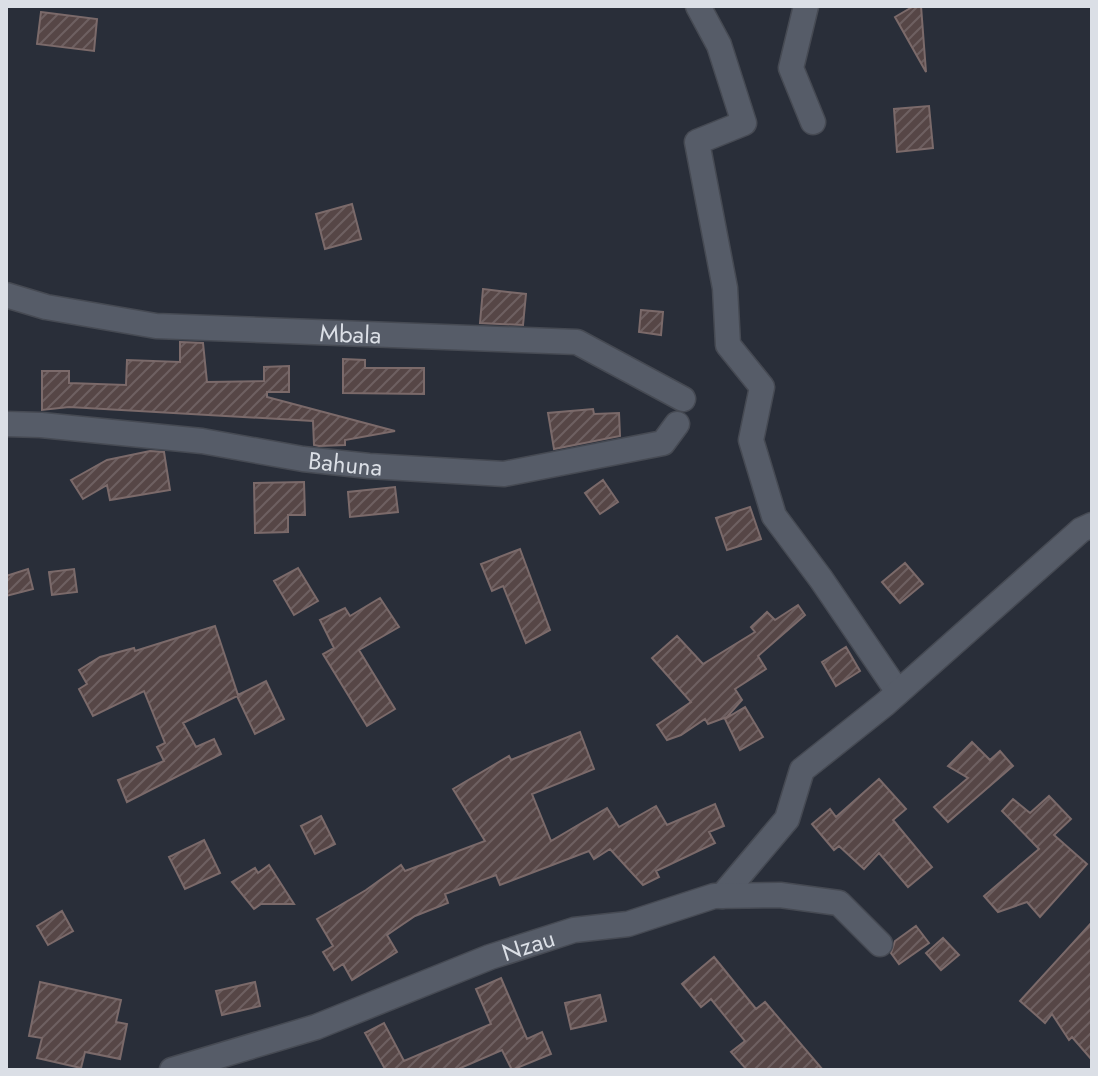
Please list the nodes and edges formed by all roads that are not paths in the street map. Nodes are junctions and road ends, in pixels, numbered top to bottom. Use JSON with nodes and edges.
{"nodes":[{"id":1,"x":698,"y":6,"type":"edge"},
{"id":2,"x":806,"y":6,"type":"edge"},
{"id":3,"x":813,"y":122,"type":"dead end"},
{"id":4,"x":6,"y":295,"type":"edge"},
{"id":5,"x":683,"y":399,"type":"dead end"},
{"id":6,"x":6,"y":424,"type":"edge"},
{"id":7,"x":677,"y":424,"type":"dead end"},
{"id":8,"x":1092,"y":525,"type":"edge"},
{"id":9,"x":898,"y":692,"type":"junction"},
{"id":10,"x":722,"y":896,"type":"junction"},
{"id":11,"x":880,"y":944,"type":"dead end"},
{"id":12,"x":172,"y":1070,"type":"edge"}],
"edges":[{"from":1,"to":9,"type":"street"},
{"from":2,"to":3,"type":"street"},
{"from":4,"to":5,"type":"street","name":"Mbala"},
{"from":6,"to":7,"type":"street","name":"Bahuna"},
{"from":8,"to":9,"type":"street"},
{"from":9,"to":10,"type":"street"},
{"from":10,"to":11,"type":"street","name":"Nzau"},
{"from":10,"to":12,"type":"street","name":"Nzau"}]}
